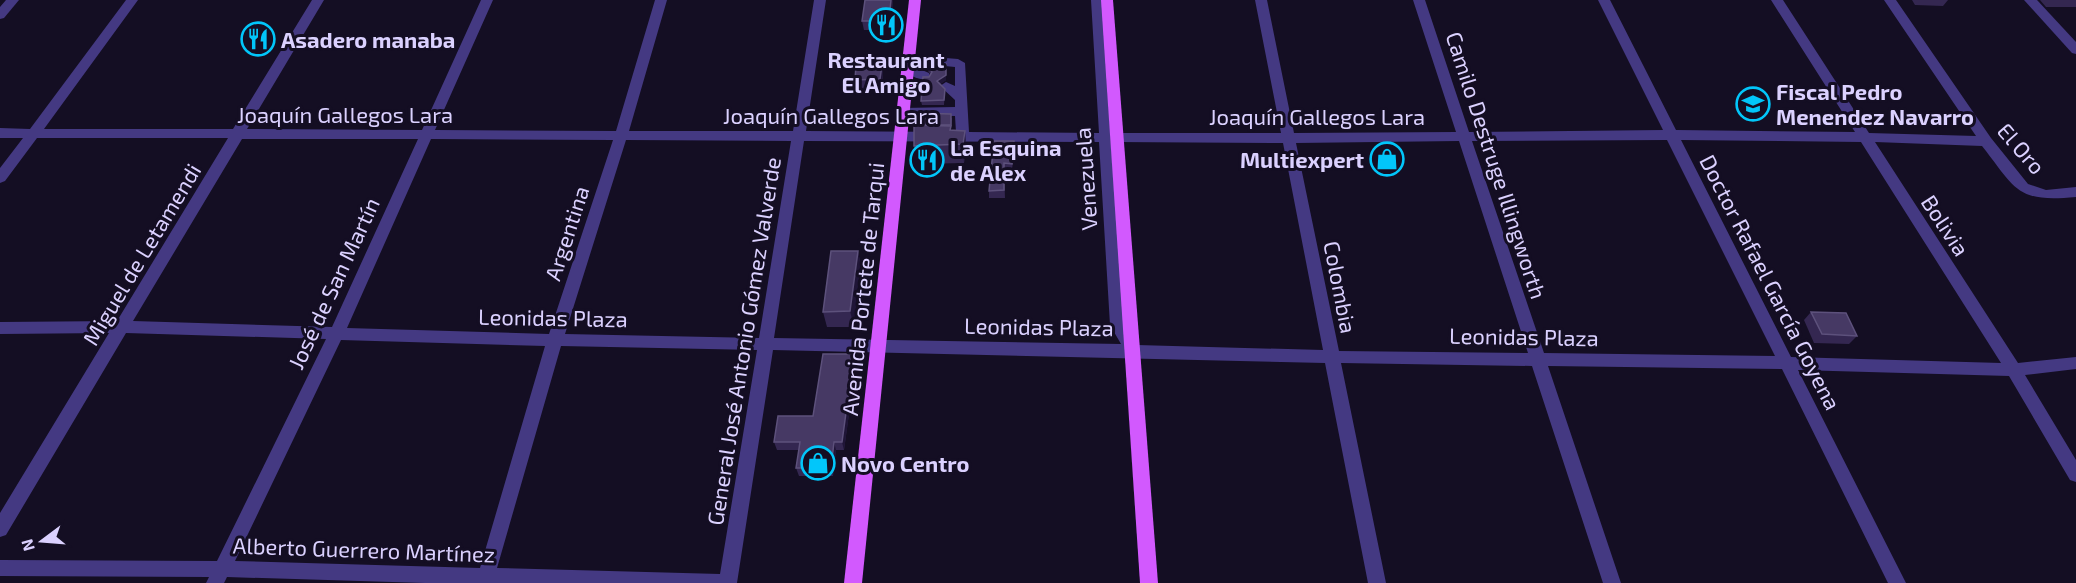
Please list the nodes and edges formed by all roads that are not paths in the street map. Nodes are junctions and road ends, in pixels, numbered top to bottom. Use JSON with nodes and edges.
{"nodes":[{"id":1,"x":13,"y":0,"type":"edge"},
{"id":2,"x":132,"y":0,"type":"edge"},
{"id":3,"x":318,"y":0,"type":"edge"},
{"id":4,"x":486,"y":0,"type":"edge"},
{"id":5,"x":661,"y":0,"type":"edge"},
{"id":6,"x":820,"y":0,"type":"edge"},
{"id":7,"x":915,"y":0,"type":"edge"},
{"id":8,"x":1097,"y":0,"type":"edge"},
{"id":9,"x":1107,"y":0,"type":"edge"},
{"id":10,"x":1261,"y":0,"type":"edge"},
{"id":11,"x":1419,"y":0,"type":"edge"},
{"id":12,"x":1604,"y":0,"type":"edge"},
{"id":13,"x":1777,"y":0,"type":"edge"},
{"id":14,"x":1890,"y":0,"type":"edge"},
{"id":15,"x":2030,"y":0,"type":"edge"},
{"id":16,"x":0,"y":15,"type":"edge"},
{"id":17,"x":2076,"y":50,"type":"edge"},
{"id":18,"x":908,"y":63,"type":"junction"},
{"id":19,"x":924,"y":76,"type":"edge"},
{"id":20,"x":945,"y":86,"type":"edge"},
{"id":21,"x":962,"y":105,"type":"junction"},
{"id":22,"x":935,"y":111,"type":"junction"},
{"id":23,"x":903,"y":112,"type":"junction"},
{"id":24,"x":0,"y":133,"type":"edge"},
{"id":25,"x":34,"y":134,"type":"junction"},
{"id":26,"x":238,"y":134,"type":"junction"},
{"id":27,"x":426,"y":135,"type":"junction"},
{"id":28,"x":1672,"y":135,"type":"junction"},
{"id":29,"x":621,"y":136,"type":"junction"},
{"id":30,"x":798,"y":136,"type":"junction"},
{"id":31,"x":933,"y":136,"type":"junction"},
{"id":32,"x":1464,"y":136,"type":"junction"},
{"id":33,"x":900,"y":137,"type":"junction"},
{"id":34,"x":963,"y":137,"type":"junction"},
{"id":35,"x":1863,"y":137,"type":"junction"},
{"id":36,"x":1111,"y":138,"type":"junction"},
{"id":37,"x":1288,"y":138,"type":"junction"},
{"id":38,"x":1986,"y":141,"type":"junction"},
{"id":39,"x":0,"y":178,"type":"edge"},
{"id":40,"x":2076,"y":192,"type":"edge"},
{"id":41,"x":121,"y":327,"type":"junction"},
{"id":42,"x":0,"y":328,"type":"edge"},
{"id":43,"x":337,"y":333,"type":"junction"},
{"id":44,"x":555,"y":340,"type":"junction"},
{"id":45,"x":767,"y":343,"type":"junction"},
{"id":46,"x":878,"y":346,"type":"junction"},
{"id":47,"x":1132,"y":351,"type":"junction"},
{"id":48,"x":1332,"y":357,"type":"junction"},
{"id":49,"x":1538,"y":359,"type":"junction"},
{"id":50,"x":1786,"y":363,"type":"junction"},
{"id":51,"x":2076,"y":363,"type":"edge"},
{"id":52,"x":2014,"y":370,"type":"junction"},
{"id":53,"x":2076,"y":475,"type":"edge"},
{"id":54,"x":0,"y":529,"type":"edge"},
{"id":55,"x":0,"y":568,"type":"edge"},
{"id":56,"x":219,"y":576,"type":"edge"},
{"id":57,"x":485,"y":580,"type":"edge"},
{"id":58,"x":728,"y":583,"type":"edge"},
{"id":59,"x":853,"y":583,"type":"edge"},
{"id":60,"x":1149,"y":583,"type":"edge"},
{"id":61,"x":1377,"y":583,"type":"edge"},
{"id":62,"x":1612,"y":583,"type":"edge"},
{"id":63,"x":1898,"y":583,"type":"edge"}],
"edges":[{"from":1,"to":16,"type":"street"},
{"from":2,"to":25,"type":"street"},
{"from":3,"to":26,"type":"street","name":"Miguel de Letamendi"},
{"from":4,"to":27,"type":"street","name":"José de San Martín"},
{"from":5,"to":29,"type":"street","name":"Argentina"},
{"from":6,"to":30,"type":"street","name":"General José Antonio Gómez Valverde"},
{"from":7,"to":18,"type":"main road","name":"Avenida Portete de Tarqui"},
{"from":8,"to":36,"type":"street","name":"Venezuela"},
{"from":9,"to":36,"type":"main road","name":"Venezuela"},
{"from":10,"to":37,"type":"street","name":"Colombia"},
{"from":11,"to":32,"type":"street","name":"Camilo Destruge Illingworth"},
{"from":12,"to":28,"type":"street","name":"Doctor Rafael García Goyena"},
{"from":13,"to":35,"type":"street","name":"Bolivia"},
{"from":14,"to":38,"type":"street","name":"El Oro"},
{"from":15,"to":17,"type":"street"},
{"from":18,"to":19,"type":"street"},
{"from":18,"to":21,"type":"street"},
{"from":18,"to":23,"type":"main road","name":"Avenida Portete de Tarqui"},
{"from":20,"to":21,"type":"street"},
{"from":21,"to":22,"type":"street"},
{"from":21,"to":34,"type":"street"},
{"from":22,"to":23,"type":"street"},
{"from":22,"to":31,"type":"street"},
{"from":23,"to":33,"type":"main road","name":"Avenida Portete de Tarqui"},
{"from":24,"to":25,"type":"street","name":"Joaquín Gallegos Lara"},
{"from":25,"to":26,"type":"street","name":"Joaquín Gallegos Lara"},
{"from":25,"to":39,"type":"street"},
{"from":26,"to":27,"type":"street","name":"Joaquín Gallegos Lara"},
{"from":26,"to":41,"type":"street","name":"Miguel de Letamendi"},
{"from":27,"to":29,"type":"street","name":"Joaquín Gallegos Lara"},
{"from":27,"to":43,"type":"street","name":"José de San Martín"},
{"from":28,"to":32,"type":"street","name":"Joaquín Gallegos Lara"},
{"from":28,"to":35,"type":"street","name":"Joaquín Gallegos Lara"},
{"from":28,"to":50,"type":"street","name":"Doctor Rafael García Goyena"},
{"from":29,"to":30,"type":"street","name":"Joaquín Gallegos Lara"},
{"from":29,"to":44,"type":"street","name":"Argentina"},
{"from":30,"to":33,"type":"street","name":"Joaquín Gallegos Lara"},
{"from":30,"to":45,"type":"street","name":"General José Antonio Gómez Valverde"},
{"from":31,"to":33,"type":"street","name":"Joaquín Gallegos Lara"},
{"from":31,"to":34,"type":"street","name":"Joaquín Gallegos Lara"},
{"from":32,"to":37,"type":"street","name":"Joaquín Gallegos Lara"},
{"from":32,"to":49,"type":"street","name":"Camilo Destruge Illingworth"},
{"from":33,"to":46,"type":"main road","name":"Avenida Portete de Tarqui"},
{"from":34,"to":36,"type":"street","name":"Joaquín Gallegos Lara"},
{"from":35,"to":38,"type":"street","name":"Joaquín Gallegos Lara"},
{"from":35,"to":52,"type":"street","name":"Bolivia"},
{"from":36,"to":37,"type":"street","name":"Joaquín Gallegos Lara"},
{"from":36,"to":47,"type":"main road","name":"Venezuela"},
{"from":37,"to":48,"type":"street","name":"Colombia"},
{"from":38,"to":40,"type":"street","name":"El Oro"},
{"from":41,"to":42,"type":"street","name":"Leonidas Plaza"},
{"from":41,"to":43,"type":"street","name":"Leonidas Plaza"},
{"from":41,"to":54,"type":"street","name":"Miguel de Letamendi"},
{"from":43,"to":44,"type":"street","name":"Leonidas Plaza"},
{"from":43,"to":56,"type":"street","name":"José de San Martín"},
{"from":44,"to":45,"type":"street","name":"Leonidas Plaza"},
{"from":44,"to":57,"type":"street","name":"Argentina"},
{"from":45,"to":46,"type":"street","name":"Leonidas Plaza"},
{"from":45,"to":58,"type":"street","name":"General José Antonio Gómez Valverde"},
{"from":46,"to":47,"type":"street","name":"Leonidas Plaza"},
{"from":46,"to":59,"type":"main road","name":"Avenida Portete de Tarqui"},
{"from":47,"to":48,"type":"street","name":"Leonidas Plaza"},
{"from":47,"to":60,"type":"main road","name":"Venezuela"},
{"from":48,"to":49,"type":"street","name":"Leonidas Plaza"},
{"from":48,"to":61,"type":"street","name":"Colombia"},
{"from":49,"to":50,"type":"street","name":"Leonidas Plaza"},
{"from":49,"to":62,"type":"street","name":"Camilo Destruge Illingworth"},
{"from":50,"to":52,"type":"street","name":"Leonidas Plaza"},
{"from":50,"to":63,"type":"street","name":"Doctor Rafael García Goyena"},
{"from":51,"to":52,"type":"street","name":"Leonidas Plaza"},
{"from":52,"to":53,"type":"street","name":"Bolivia"},
{"from":55,"to":56,"type":"street","name":"Alberto Guerrero Martínez"},
{"from":56,"to":57,"type":"street","name":"Alberto Guerrero Martínez"},
{"from":57,"to":58,"type":"street","name":"Alberto Guerrero Martínez"}]}
